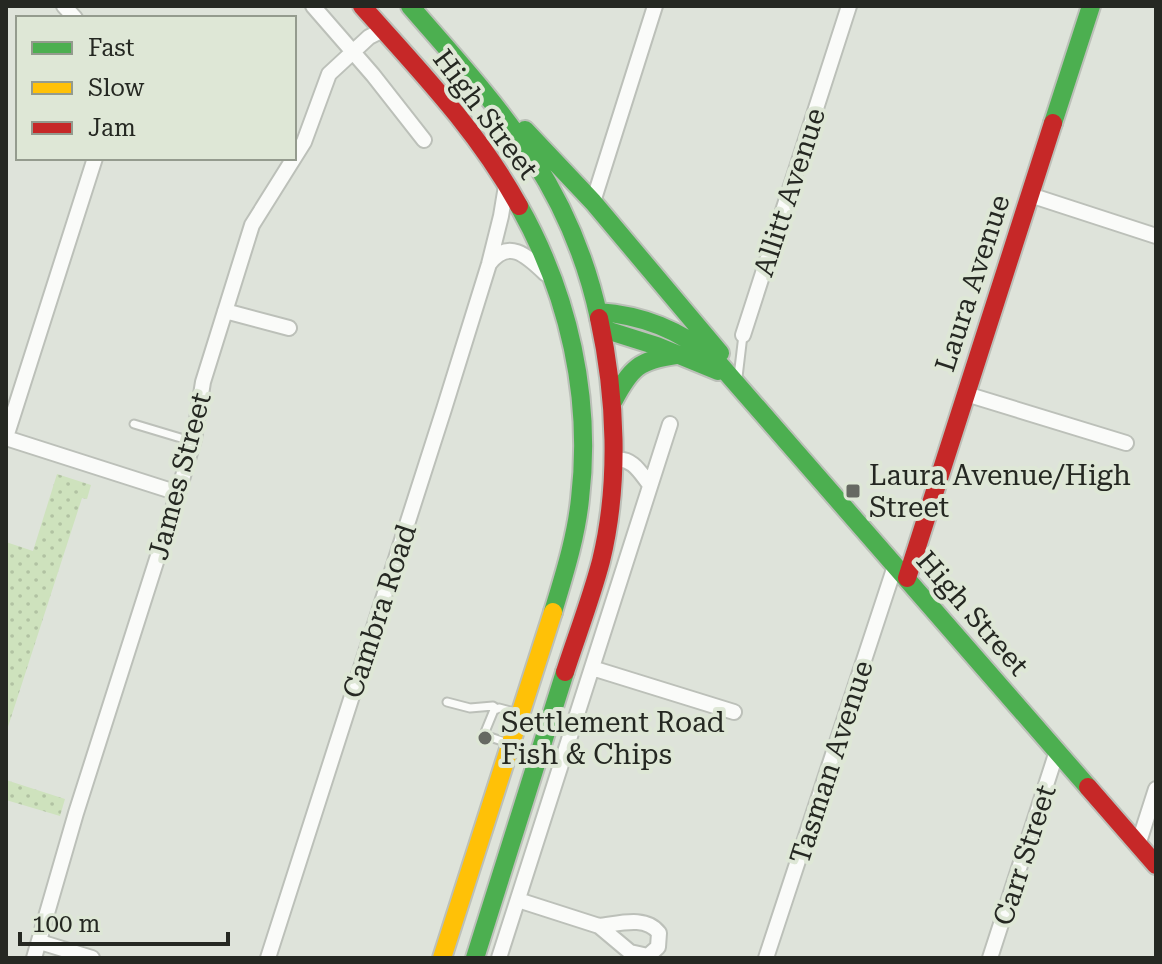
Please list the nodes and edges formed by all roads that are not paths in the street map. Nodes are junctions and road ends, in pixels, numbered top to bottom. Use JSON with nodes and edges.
{"nodes":[{"id":1,"x":313,"y":6,"type":"edge"},
{"id":2,"x":362,"y":6,"type":"edge"},
{"id":3,"x":655,"y":6,"type":"edge"},
{"id":4,"x":849,"y":6,"type":"edge"},
{"id":5,"x":1091,"y":6,"type":"edge"},
{"id":6,"x":418,"y":9,"type":"edge"},
{"id":7,"x":383,"y":30,"type":"junction"},
{"id":8,"x":352,"y":52,"type":"junction"},
{"id":9,"x":495,"y":104,"type":"junction"},
{"id":10,"x":424,"y":140,"type":"dead end"},
{"id":11,"x":296,"y":155,"type":"edge"},
{"id":12,"x":94,"y":160,"type":"edge"},
{"id":13,"x":293,"y":160,"type":"edge"},
{"id":14,"x":506,"y":182,"type":"junction"},
{"id":15,"x":1030,"y":195,"type":"junction"},
{"id":16,"x":593,"y":202,"type":"junction"},
{"id":17,"x":1156,"y":236,"type":"edge"},
{"id":18,"x":489,"y":264,"type":"junction"},
{"id":19,"x":554,"y":281,"type":"junction"},
{"id":20,"x":225,"y":311,"type":"junction"},
{"id":21,"x":565,"y":314,"type":"junction"},
{"id":22,"x":601,"y":320,"type":"junction"},
{"id":23,"x":289,"y":328,"type":"dead end"},
{"id":24,"x":743,"y":335,"type":"joint"},
{"id":25,"x":680,"y":355,"type":"junction"},
{"id":26,"x":736,"y":380,"type":"junction"},
{"id":27,"x":966,"y":394,"type":"junction"},
{"id":28,"x":614,"y":400,"type":"junction"},
{"id":29,"x":134,"y":424,"type":"dead end"},
{"id":30,"x":670,"y":424,"type":"dead end"},
{"id":31,"x":6,"y":438,"type":"edge"},
{"id":32,"x":194,"y":442,"type":"junction"},
{"id":33,"x":1126,"y":443,"type":"dead end"},
{"id":34,"x":615,"y":460,"type":"junction"},
{"id":35,"x":650,"y":485,"type":"junction"},
{"id":36,"x":581,"y":489,"type":"junction"},
{"id":37,"x":178,"y":493,"type":"junction"},
{"id":38,"x":901,"y":572,"type":"junction"},
{"id":39,"x":592,"y":668,"type":"junction"},
{"id":40,"x":447,"y":702,"type":"dead end"},
{"id":41,"x":497,"y":709,"type":"junction"},
{"id":42,"x":734,"y":712,"type":"dead end"},
{"id":43,"x":520,"y":713,"type":"junction"},
{"id":44,"x":511,"y":744,"type":"junction"},
{"id":45,"x":1057,"y":751,"type":"junction"},
{"id":46,"x":1156,"y":789,"type":"edge"},
{"id":47,"x":1138,"y":845,"type":"junction"},
{"id":48,"x":1156,"y":865,"type":"edge"},
{"id":49,"x":518,"y":900,"type":"junction"},
{"id":50,"x":599,"y":926,"type":"dead end"},
{"id":51,"x":40,"y":942,"type":"junction"},
{"id":52,"x":34,"y":958,"type":"edge"},
{"id":53,"x":92,"y":958,"type":"edge"},
{"id":54,"x":268,"y":958,"type":"edge"},
{"id":55,"x":442,"y":958,"type":"edge"},
{"id":56,"x":475,"y":958,"type":"edge"},
{"id":57,"x":499,"y":958,"type":"edge"},
{"id":58,"x":766,"y":958,"type":"edge"},
{"id":59,"x":990,"y":958,"type":"edge"}],
"edges":[{"from":1,"to":8,"type":"street"},
{"from":2,"to":7,"type":"main road","name":"High Street"},
{"from":3,"to":16,"type":"street"},
{"from":4,"to":24,"type":"street","name":"Allitt Avenue"},
{"from":5,"to":15,"type":"main road","name":"Laura Avenue"},
{"from":6,"to":7,"type":"main road"},
{"from":6,"to":9,"type":"main road","name":"High Street"},
{"from":7,"to":8,"type":"street","name":"James Street"},
{"from":7,"to":14,"type":"main road","name":"High Street"},
{"from":8,"to":10,"type":"street"},
{"from":8,"to":11,"type":"street","name":"James Street"},
{"from":9,"to":16,"type":"main road","name":"High Street"},
{"from":9,"to":22,"type":"main road","name":"High Street"},
{"from":12,"to":31,"type":"street"},
{"from":13,"to":20,"type":"street","name":"James Street"},
{"from":14,"to":18,"type":"street","name":"Cambra Road"},
{"from":14,"to":19,"type":"main road","name":"High Street"},
{"from":15,"to":17,"type":"street"},
{"from":15,"to":27,"type":"main road","name":"Laura Avenue"},
{"from":16,"to":26,"type":"main road","name":"High Street"},
{"from":18,"to":19,"type":"street"},
{"from":18,"to":54,"type":"street","name":"Cambra Road"},
{"from":19,"to":21,"type":"main road","name":"High Street"},
{"from":20,"to":23,"type":"street"},
{"from":20,"to":32,"type":"street","name":"James Street"},
{"from":21,"to":22,"type":"main road"},
{"from":21,"to":36,"type":"main road","name":"High Street"},
{"from":22,"to":25,"type":"main road","name":"High Street"},
{"from":22,"to":26,"type":"main road","name":"High Street"},
{"from":22,"to":28,"type":"main road"},
{"from":24,"to":26,"type":"lane","name":"Allitt Avenue"},
{"from":25,"to":26,"type":"main road","name":"High Street"},
{"from":25,"to":28,"type":"main road"},
{"from":26,"to":38,"type":"main road","name":"High Street"},
{"from":27,"to":33,"type":"street"},
{"from":27,"to":38,"type":"main road","name":"Laura Avenue"},
{"from":28,"to":34,"type":"main road"},
{"from":29,"to":32,"type":"lane"},
{"from":30,"to":35,"type":"street"},
{"from":31,"to":37,"type":"street"},
{"from":32,"to":37,"type":"street","name":"James Street"},
{"from":34,"to":35,"type":"street"},
{"from":34,"to":36,"type":"main road"},
{"from":34,"to":56,"type":"main road"},
{"from":35,"to":39,"type":"street"},
{"from":36,"to":43,"type":"main road","name":"High Street"},
{"from":37,"to":51,"type":"street","name":"James Street"},
{"from":38,"to":45,"type":"main road","name":"High Street"},
{"from":38,"to":58,"type":"street","name":"Tasman Avenue"},
{"from":39,"to":42,"type":"street"},
{"from":39,"to":49,"type":"street"},
{"from":40,"to":41,"type":"lane"},
{"from":41,"to":43,"type":"lane"},
{"from":41,"to":44,"type":"lane"},
{"from":43,"to":44,"type":"main road","name":"High Street"},
{"from":44,"to":55,"type":"main road","name":"High Street"},
{"from":45,"to":47,"type":"main road","name":"High Street"},
{"from":45,"to":59,"type":"street","name":"Carr Street"},
{"from":46,"to":47,"type":"street"},
{"from":47,"to":48,"type":"main road","name":"High Street"},
{"from":49,"to":50,"type":"street"},
{"from":49,"to":57,"type":"street"},
{"from":51,"to":52,"type":"street","name":"James Street"},
{"from":51,"to":53,"type":"street"}]}
